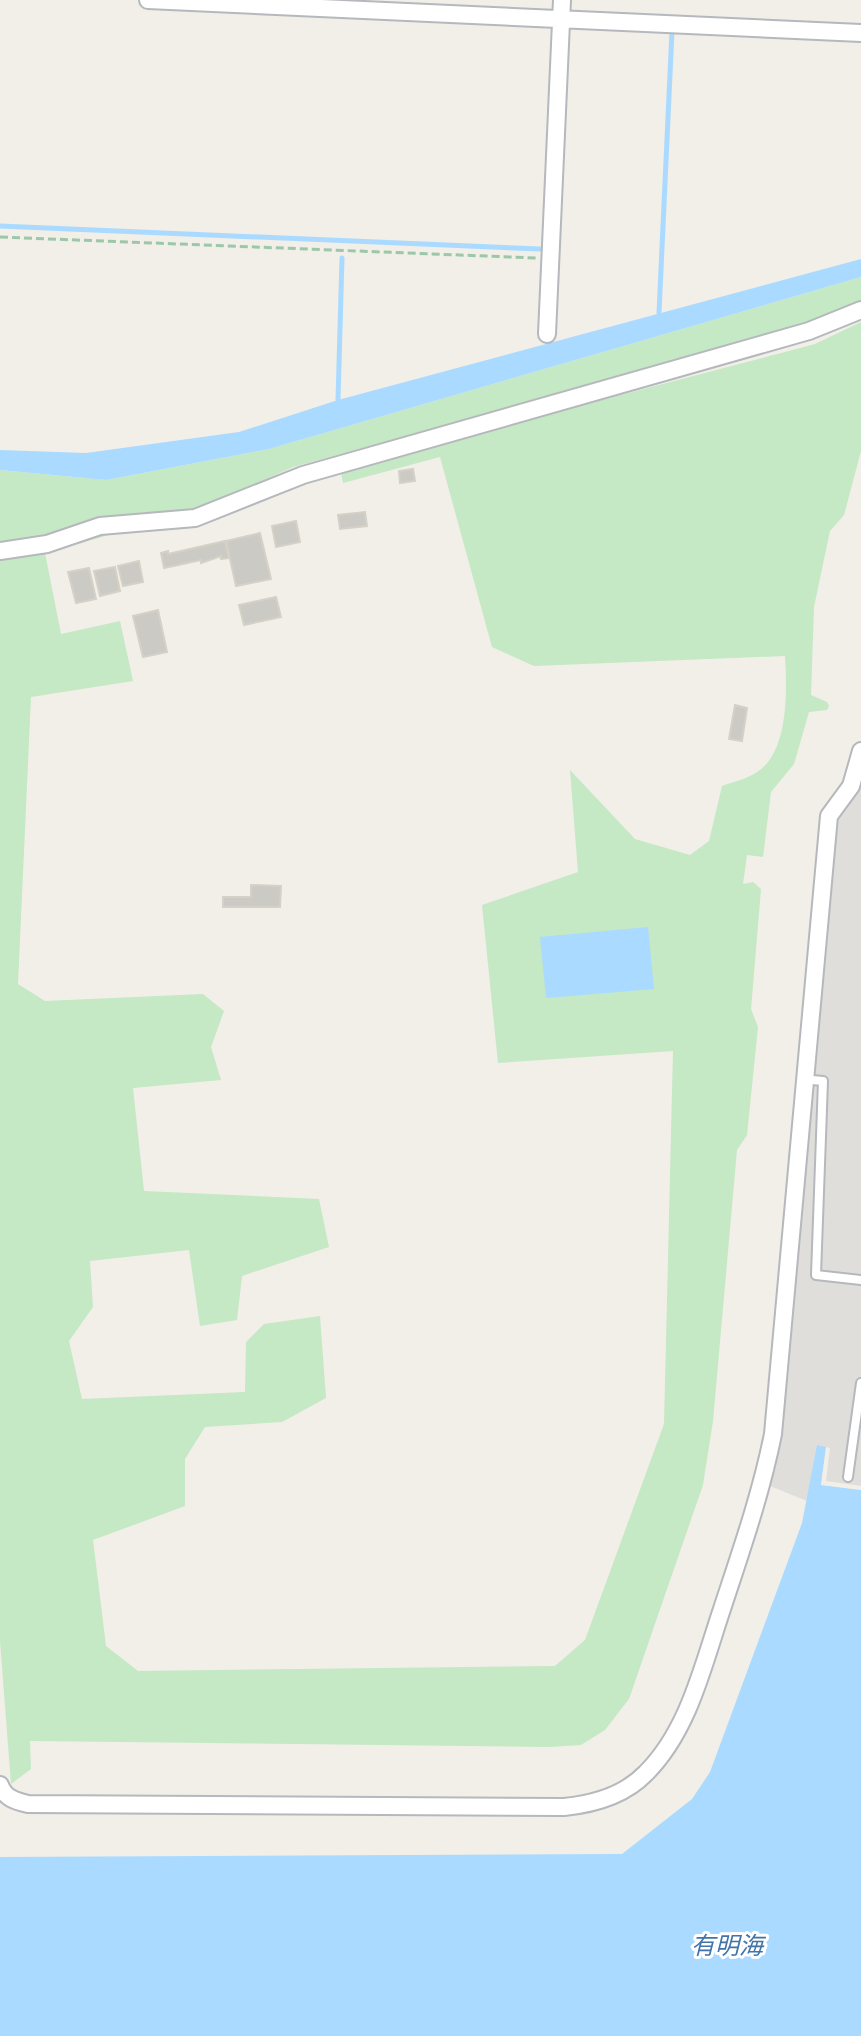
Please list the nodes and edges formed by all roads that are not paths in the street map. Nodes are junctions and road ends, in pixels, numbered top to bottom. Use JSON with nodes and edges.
{"nodes":[{"id":1,"x":148,"y":0,"type":"edge"},
{"id":2,"x":562,"y":0,"type":"edge"},
{"id":3,"x":561,"y":18,"type":"junction"},
{"id":4,"x":861,"y":33,"type":"edge"},
{"id":5,"x":861,"y":310,"type":"edge"},
{"id":6,"x":547,"y":334,"type":"dead end"},
{"id":7,"x":0,"y":551,"type":"edge"},
{"id":8,"x":861,"y":751,"type":"edge"},
{"id":9,"x":812,"y":1080,"type":"dead end"},
{"id":10,"x":861,"y":1280,"type":"edge"},
{"id":11,"x":861,"y":1383,"type":"edge"},
{"id":12,"x":848,"y":1477,"type":"dead end"},
{"id":13,"x":0,"y":1785,"type":"edge"}],
"edges":[{"from":1,"to":3,"type":"street"},
{"from":2,"to":3,"type":"street"},
{"from":3,"to":4,"type":"street"},
{"from":3,"to":6,"type":"street"},
{"from":5,"to":7,"type":"street"},
{"from":8,"to":13,"type":"street"},
{"from":9,"to":10,"type":"lane"},
{"from":11,"to":12,"type":"lane"}]}
